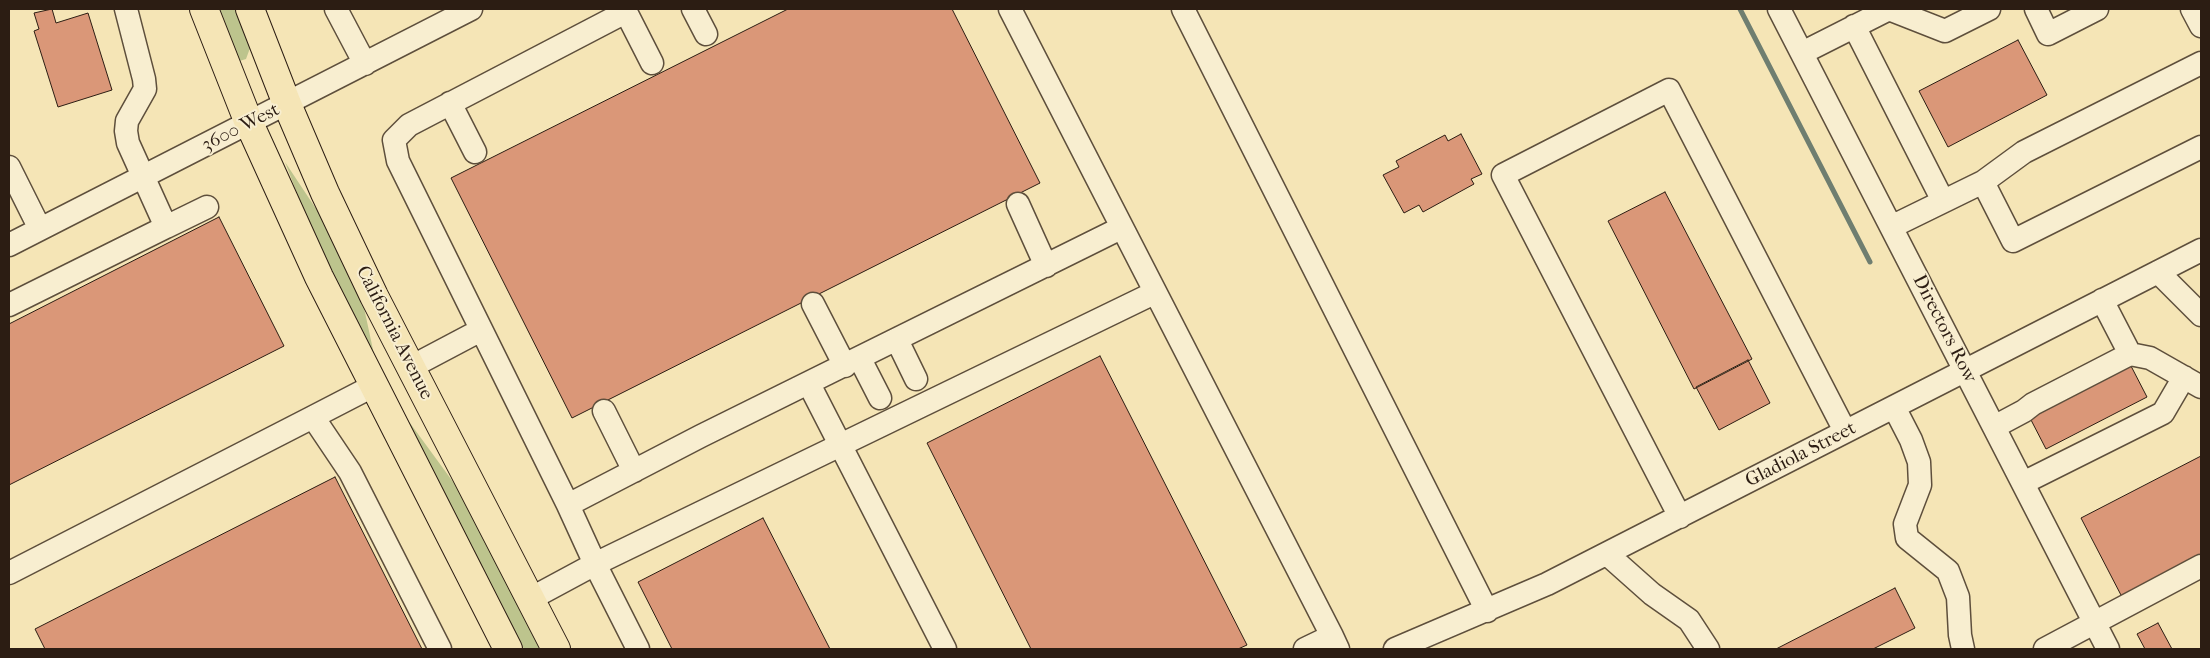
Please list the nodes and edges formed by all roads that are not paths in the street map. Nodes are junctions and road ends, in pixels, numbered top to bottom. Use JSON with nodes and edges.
{"nodes":[{"id":1,"x":126,"y":9,"type":"edge"},
{"id":2,"x":204,"y":9,"type":"edge"},
{"id":3,"x":250,"y":9,"type":"edge"},
{"id":4,"x":336,"y":9,"type":"edge"},
{"id":5,"x":471,"y":9,"type":"edge"},
{"id":6,"x":693,"y":9,"type":"edge"},
{"id":7,"x":1010,"y":9,"type":"edge"},
{"id":8,"x":1183,"y":9,"type":"edge"},
{"id":9,"x":1779,"y":9,"type":"edge"},
{"id":10,"x":1889,"y":9,"type":"edge"},
{"id":11,"x":1990,"y":9,"type":"edge"},
{"id":12,"x":2036,"y":9,"type":"edge"},
{"id":13,"x":2097,"y":9,"type":"edge"},
{"id":14,"x":2192,"y":9,"type":"edge"},
{"id":15,"x":623,"y":12,"type":"edge"},
{"id":16,"x":1854,"y":26,"type":"junction"},
{"id":17,"x":2201,"y":26,"type":"edge"},
{"id":18,"x":706,"y":34,"type":"dead end"},
{"id":19,"x":1802,"y":53,"type":"junction"},
{"id":20,"x":652,"y":63,"type":"dead end"},
{"id":21,"x":2201,"y":63,"type":"edge"},
{"id":22,"x":365,"y":64,"type":"junction"},
{"id":23,"x":450,"y":103,"type":"junction"},
{"id":24,"x":287,"y":104,"type":"junction"},
{"id":25,"x":249,"y":124,"type":"junction"},
{"id":26,"x":2201,"y":147,"type":"edge"},
{"id":27,"x":475,"y":152,"type":"dead end"},
{"id":28,"x":9,"y":168,"type":"edge"},
{"id":29,"x":144,"y":176,"type":"junction"},
{"id":30,"x":1983,"y":182,"type":"junction"},
{"id":31,"x":1943,"y":201,"type":"junction"},
{"id":32,"x":1018,"y":204,"type":"dead end"},
{"id":33,"x":207,"y":207,"type":"dead end"},
{"id":34,"x":166,"y":227,"type":"junction"},
{"id":35,"x":1891,"y":227,"type":"junction"},
{"id":36,"x":1121,"y":228,"type":"junction"},
{"id":37,"x":40,"y":229,"type":"junction"},
{"id":38,"x":9,"y":245,"type":"edge"},
{"id":39,"x":2201,"y":250,"type":"edge"},
{"id":40,"x":1046,"y":266,"type":"junction"},
{"id":41,"x":2158,"y":272,"type":"junction"},
{"id":42,"x":1154,"y":292,"type":"junction"},
{"id":43,"x":2102,"y":300,"type":"junction"},
{"id":44,"x":813,"y":304,"type":"dead end"},
{"id":45,"x":9,"y":306,"type":"edge"},
{"id":46,"x":2201,"y":315,"type":"edge"},
{"id":47,"x":481,"y":330,"type":"junction"},
{"id":48,"x":897,"y":340,"type":"junction"},
{"id":49,"x":2130,"y":354,"type":"junction"},
{"id":50,"x":852,"y":363,"type":"junction"},
{"id":51,"x":411,"y":367,"type":"junction"},
{"id":52,"x":1965,"y":370,"type":"junction"},
{"id":53,"x":916,"y":379,"type":"dead end"},
{"id":54,"x":2193,"y":382,"type":"edge"},
{"id":55,"x":808,"y":384,"type":"junction"},
{"id":56,"x":373,"y":386,"type":"junction"},
{"id":57,"x":880,"y":398,"type":"dead end"},
{"id":58,"x":1894,"y":407,"type":"junction"},
{"id":59,"x":604,"y":411,"type":"dead end"},
{"id":60,"x":313,"y":417,"type":"junction"},
{"id":61,"x":1994,"y":427,"type":"junction"},
{"id":62,"x":1845,"y":431,"type":"junction"},
{"id":63,"x":840,"y":445,"type":"junction"},
{"id":64,"x":634,"y":471,"type":"junction"},
{"id":65,"x":2023,"y":483,"type":"junction"},
{"id":66,"x":568,"y":505,"type":"junction"},
{"id":67,"x":1680,"y":517,"type":"junction"},
{"id":68,"x":1607,"y":554,"type":"junction"},
{"id":69,"x":595,"y":564,"type":"junction"},
{"id":70,"x":2201,"y":566,"type":"edge"},
{"id":71,"x":9,"y":572,"type":"edge"},
{"id":72,"x":530,"y":599,"type":"junction"},
{"id":73,"x":1487,"y":610,"type":"junction"},
{"id":74,"x":2094,"y":621,"type":"junction"},
{"id":75,"x":1335,"y":643,"type":"edge"},
{"id":76,"x":440,"y":649,"type":"edge"},
{"id":77,"x":508,"y":649,"type":"edge"},
{"id":78,"x":556,"y":649,"type":"edge"},
{"id":79,"x":638,"y":649,"type":"edge"},
{"id":80,"x":945,"y":649,"type":"edge"},
{"id":81,"x":1305,"y":649,"type":"edge"},
{"id":82,"x":1395,"y":649,"type":"edge"},
{"id":83,"x":1708,"y":649,"type":"edge"},
{"id":84,"x":1963,"y":649,"type":"edge"},
{"id":85,"x":2045,"y":649,"type":"edge"},
{"id":86,"x":2108,"y":649,"type":"edge"}],
"edges":[{"from":1,"to":29,"type":"street"},
{"from":2,"to":25,"type":"main road"},
{"from":3,"to":24,"type":"main road","name":"California Avenue"},
{"from":4,"to":22,"type":"street"},
{"from":5,"to":22,"type":"street","name":"3600 West"},
{"from":6,"to":18,"type":"street"},
{"from":7,"to":36,"type":"street"},
{"from":8,"to":73,"type":"street"},
{"from":9,"to":19,"type":"street","name":"Directors Row"},
{"from":10,"to":11,"type":"street"},
{"from":10,"to":16,"type":"street"},
{"from":12,"to":13,"type":"street"},
{"from":14,"to":17,"type":"street"},
{"from":15,"to":20,"type":"street"},
{"from":15,"to":23,"type":"street"},
{"from":16,"to":19,"type":"street"},
{"from":16,"to":31,"type":"street"},
{"from":19,"to":35,"type":"street","name":"Directors Row"},
{"from":21,"to":30,"type":"street"},
{"from":22,"to":24,"type":"street","name":"3600 West"},
{"from":23,"to":27,"type":"street"},
{"from":23,"to":47,"type":"street"},
{"from":24,"to":25,"type":"street","name":"3600 West"},
{"from":24,"to":51,"type":"main road","name":"California Avenue"},
{"from":25,"to":29,"type":"street","name":"3600 West"},
{"from":25,"to":56,"type":"main road"},
{"from":26,"to":30,"type":"street"},
{"from":28,"to":37,"type":"street"},
{"from":29,"to":34,"type":"street"},
{"from":29,"to":37,"type":"street","name":"3600 West"},
{"from":30,"to":31,"type":"street"},
{"from":31,"to":35,"type":"street"},
{"from":32,"to":40,"type":"street"},
{"from":33,"to":34,"type":"street"},
{"from":34,"to":45,"type":"street"},
{"from":35,"to":52,"type":"street","name":"Directors Row"},
{"from":36,"to":40,"type":"street"},
{"from":36,"to":42,"type":"street"},
{"from":37,"to":38,"type":"street","name":"3600 West"},
{"from":39,"to":41,"type":"street","name":"Gladiola Street"},
{"from":40,"to":48,"type":"street"},
{"from":41,"to":43,"type":"street","name":"Gladiola Street"},
{"from":41,"to":46,"type":"street"},
{"from":42,"to":63,"type":"street"},
{"from":42,"to":75,"type":"street"},
{"from":43,"to":49,"type":"street"},
{"from":43,"to":52,"type":"street","name":"Gladiola Street"},
{"from":44,"to":50,"type":"street"},
{"from":47,"to":51,"type":"street"},
{"from":47,"to":66,"type":"street"},
{"from":48,"to":50,"type":"street"},
{"from":48,"to":53,"type":"street"},
{"from":49,"to":54,"type":"street"},
{"from":49,"to":61,"type":"street"},
{"from":50,"to":55,"type":"street"},
{"from":50,"to":57,"type":"street"},
{"from":51,"to":56,"type":"main road"},
{"from":51,"to":72,"type":"main road","name":"California Avenue"},
{"from":52,"to":58,"type":"street","name":"Gladiola Street"},
{"from":52,"to":61,"type":"street","name":"Directors Row"},
{"from":54,"to":65,"type":"street"},
{"from":55,"to":63,"type":"street"},
{"from":55,"to":64,"type":"street"},
{"from":56,"to":60,"type":"street"},
{"from":56,"to":77,"type":"main road"},
{"from":58,"to":62,"type":"street","name":"Gladiola Street"},
{"from":58,"to":84,"type":"street"},
{"from":59,"to":64,"type":"street"},
{"from":60,"to":71,"type":"street"},
{"from":60,"to":76,"type":"street"},
{"from":61,"to":65,"type":"street","name":"Directors Row"},
{"from":62,"to":67,"type":"street","name":"Gladiola Street"},
{"from":62,"to":67,"type":"street"},
{"from":63,"to":69,"type":"street"},
{"from":63,"to":80,"type":"street"},
{"from":64,"to":66,"type":"street"},
{"from":65,"to":74,"type":"street","name":"Directors Row"},
{"from":66,"to":69,"type":"street"},
{"from":67,"to":68,"type":"street","name":"Gladiola Street"},
{"from":68,"to":73,"type":"street","name":"Gladiola Street"},
{"from":68,"to":83,"type":"street"},
{"from":69,"to":72,"type":"street"},
{"from":69,"to":79,"type":"street"},
{"from":70,"to":74,"type":"street"},
{"from":72,"to":78,"type":"main road","name":"California Avenue"},
{"from":73,"to":82,"type":"street","name":"Gladiola Street"},
{"from":74,"to":85,"type":"street"},
{"from":74,"to":86,"type":"street","name":"Directors Row"},
{"from":75,"to":81,"type":"street"}]}
